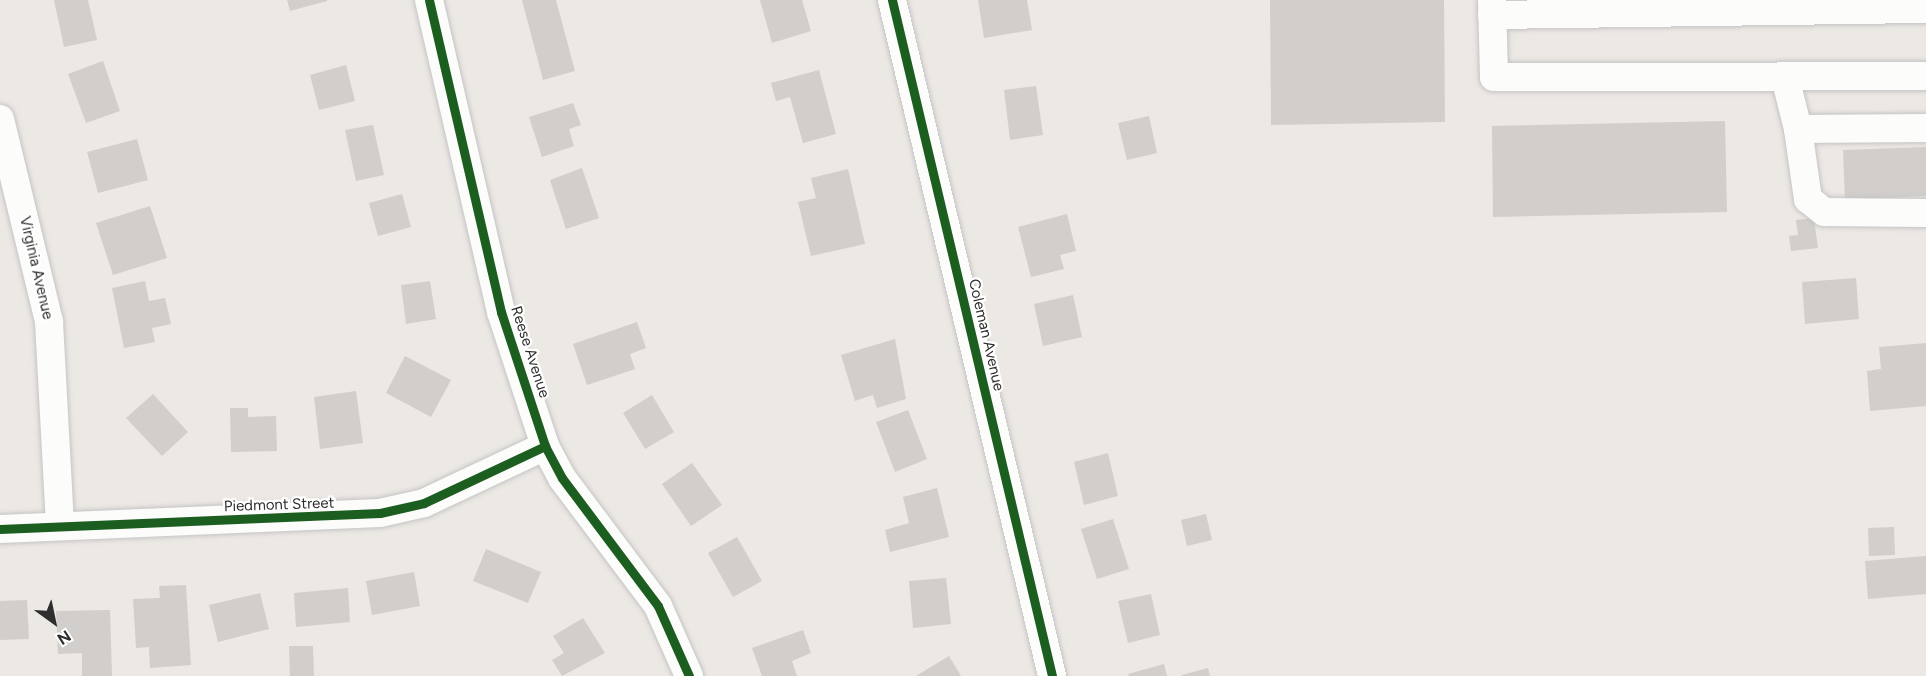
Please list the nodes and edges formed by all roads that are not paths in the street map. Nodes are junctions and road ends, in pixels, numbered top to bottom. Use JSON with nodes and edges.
{"nodes":[{"id":1,"x":429,"y":0,"type":"edge"},
{"id":2,"x":892,"y":0,"type":"edge"},
{"id":3,"x":1492,"y":7,"type":"edge"},
{"id":4,"x":1926,"y":9,"type":"edge"},
{"id":5,"x":1926,"y":76,"type":"edge"},
{"id":6,"x":1785,"y":77,"type":"junction"},
{"id":7,"x":0,"y":119,"type":"edge"},
{"id":8,"x":1926,"y":128,"type":"edge"},
{"id":9,"x":1798,"y":129,"type":"junction"},
{"id":10,"x":1926,"y":213,"type":"edge"},
{"id":11,"x":545,"y":446,"type":"junction"},
{"id":12,"x":60,"y":526,"type":"junction"},
{"id":13,"x":0,"y":529,"type":"edge"},
{"id":14,"x":689,"y":676,"type":"edge"},
{"id":15,"x":1052,"y":676,"type":"edge"}],
"edges":[{"from":1,"to":11,"type":"street","name":"Reese Avenue"},
{"from":2,"to":15,"type":"street","name":"Coleman Avenue"},
{"from":3,"to":4,"type":"street"},
{"from":3,"to":6,"type":"street"},
{"from":5,"to":6,"type":"street"},
{"from":6,"to":9,"type":"street"},
{"from":7,"to":12,"type":"street","name":"Virginia Avenue"},
{"from":8,"to":9,"type":"street"},
{"from":9,"to":10,"type":"street"},
{"from":11,"to":12,"type":"street","name":"Piedmont Street"},
{"from":11,"to":14,"type":"street","name":"Reese Avenue"},
{"from":12,"to":13,"type":"street","name":"Piedmont Street"}]}
